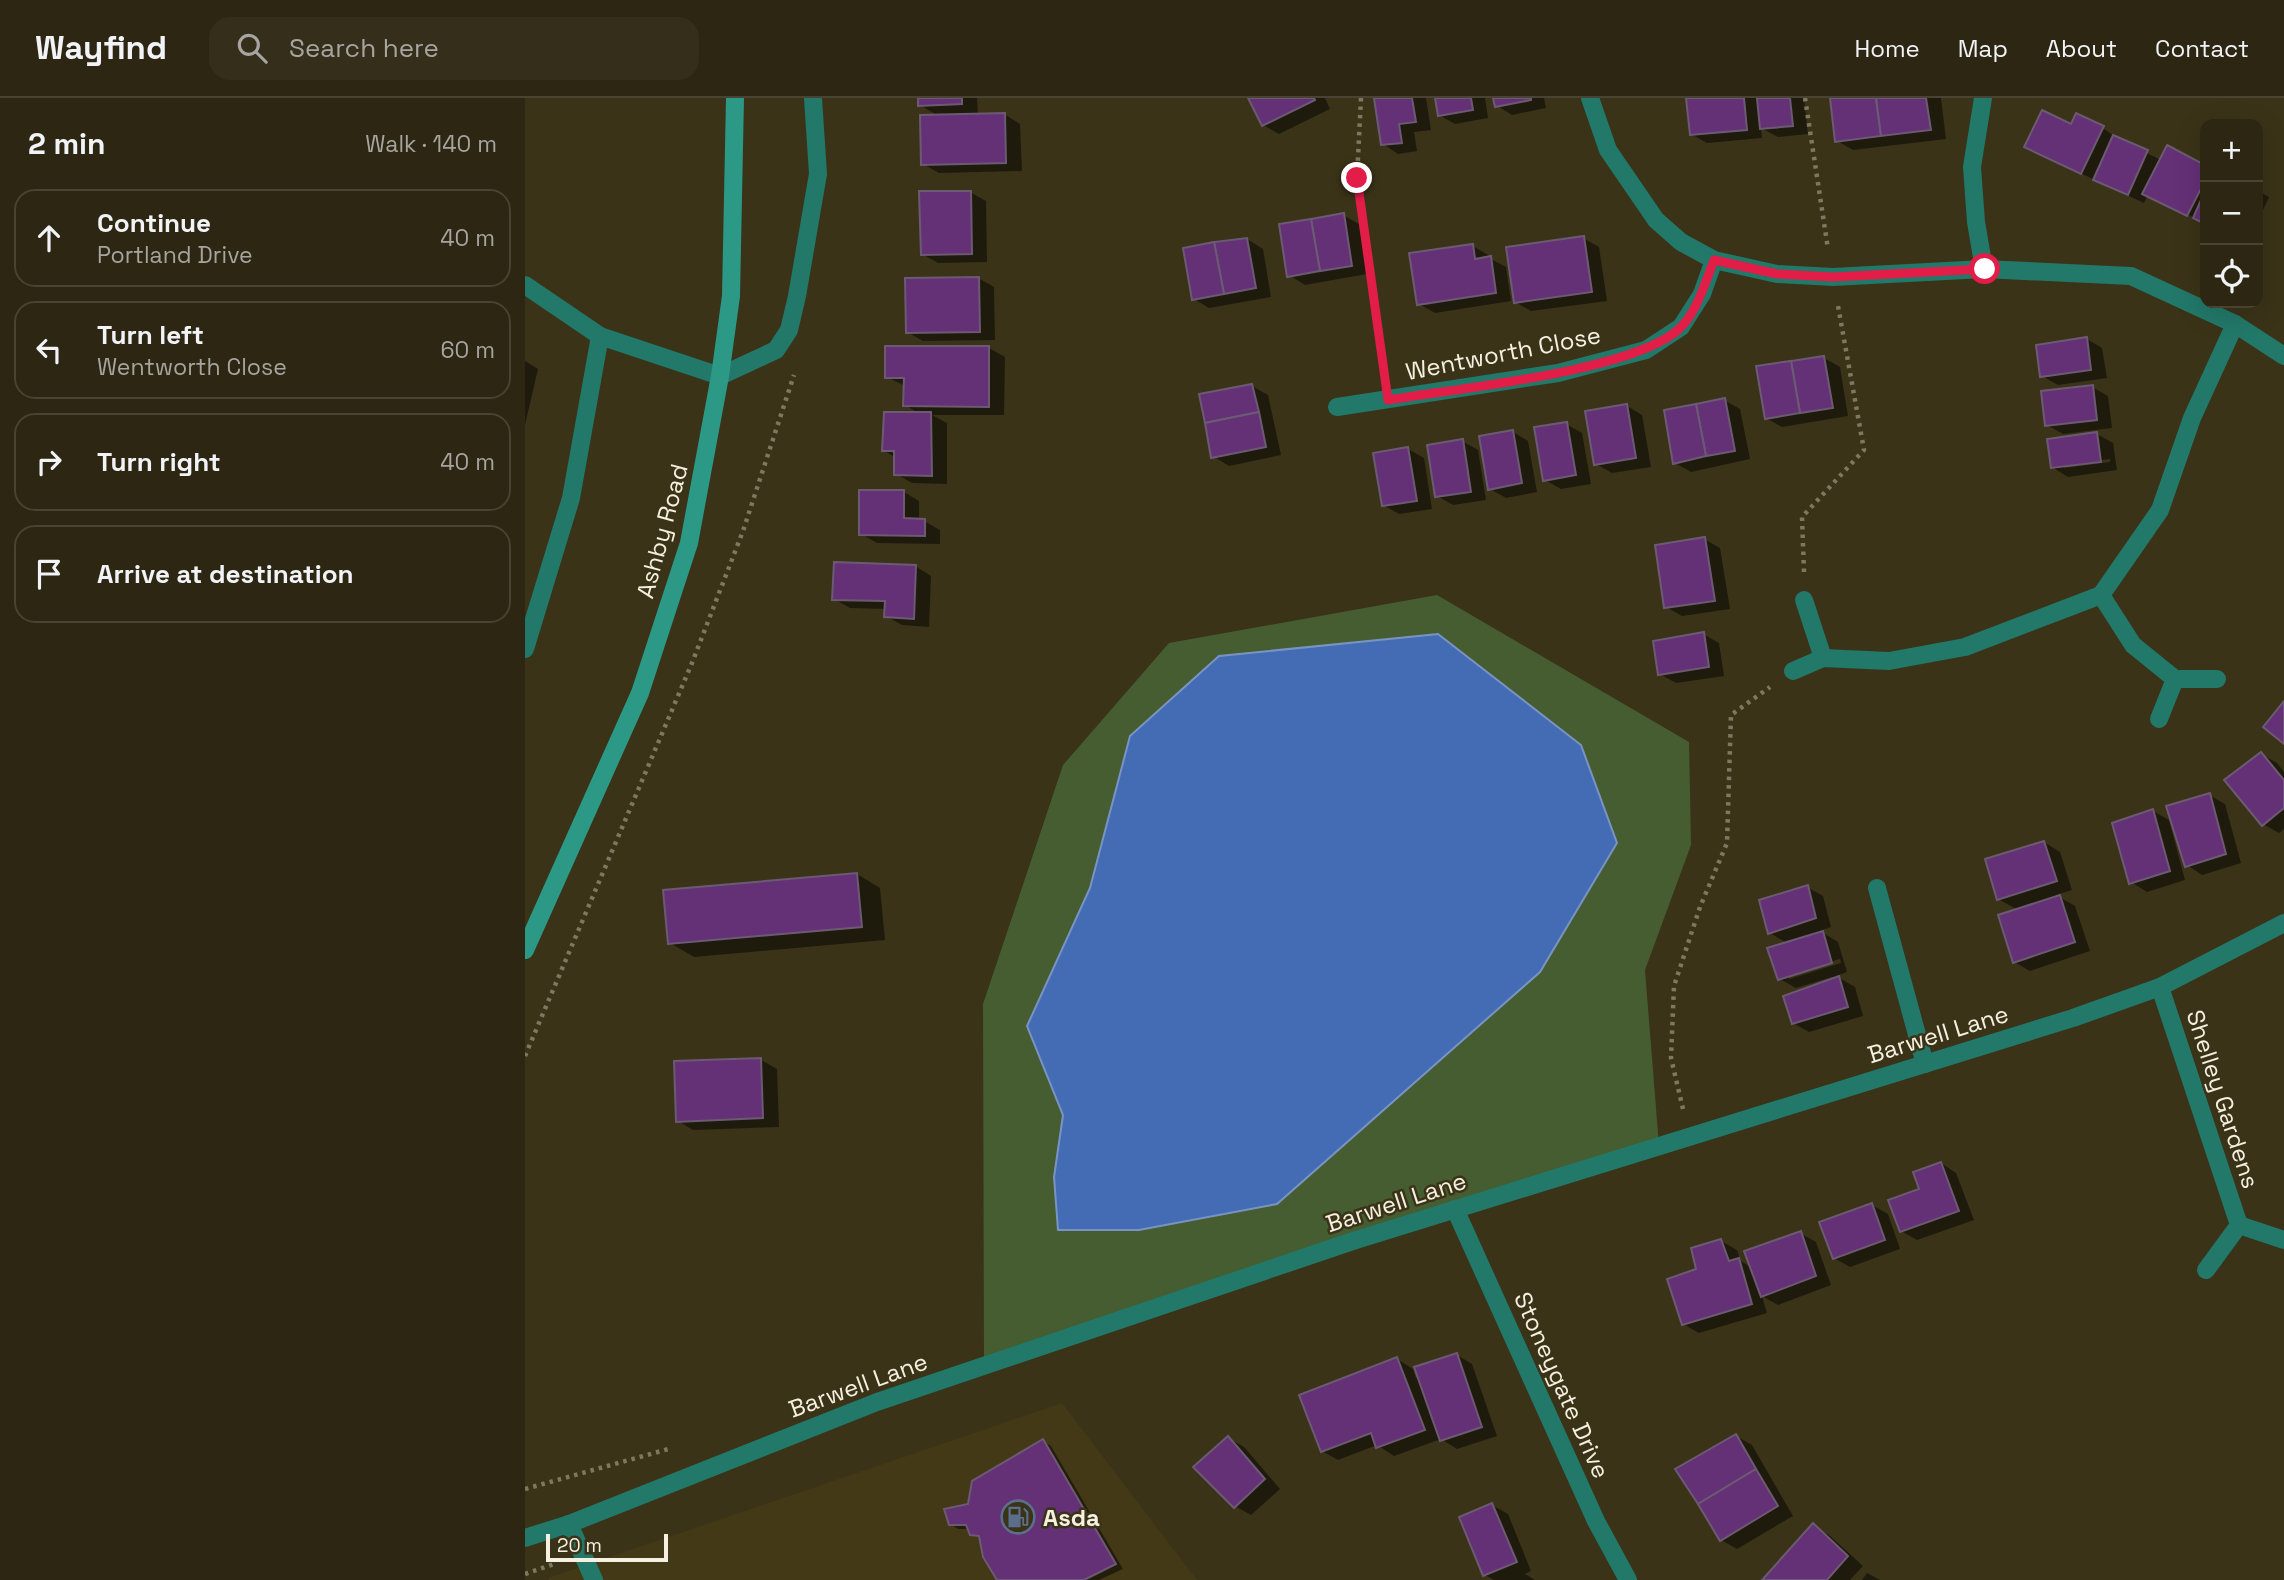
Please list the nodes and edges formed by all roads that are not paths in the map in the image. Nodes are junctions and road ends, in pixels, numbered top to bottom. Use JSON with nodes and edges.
{"nodes":[{"id":1,"x":735,"y":98,"type":"edge"},
{"id":2,"x":813,"y":98,"type":"edge"},
{"id":3,"x":1590,"y":98,"type":"edge"},
{"id":4,"x":1983,"y":98,"type":"edge"},
{"id":5,"x":1714,"y":260,"type":"junction"},
{"id":6,"x":1985,"y":269,"type":"junction"},
{"id":7,"x":525,"y":285,"type":"edge"},
{"id":8,"x":2235,"y":324,"type":"junction"},
{"id":9,"x":600,"y":336,"type":"junction"},
{"id":10,"x":2284,"y":356,"type":"edge"},
{"id":11,"x":720,"y":376,"type":"junction"},
{"id":12,"x":1337,"y":407,"type":"dead end"},
{"id":13,"x":2101,"y":595,"type":"junction"},
{"id":14,"x":1804,"y":600,"type":"road end"},
{"id":15,"x":525,"y":649,"type":"edge"},
{"id":16,"x":1823,"y":658,"type":"junction"},
{"id":17,"x":1793,"y":671,"type":"road end"},
{"id":18,"x":2175,"y":679,"type":"junction"},
{"id":19,"x":2217,"y":679,"type":"dead end"},
{"id":20,"x":2159,"y":719,"type":"dead end"},
{"id":21,"x":1877,"y":888,"type":"dead end"},
{"id":22,"x":2284,"y":923,"type":"edge"},
{"id":23,"x":525,"y":950,"type":"edge"},
{"id":24,"x":2160,"y":987,"type":"junction"},
{"id":25,"x":1925,"y":1064,"type":"junction"},
{"id":26,"x":1455,"y":1209,"type":"junction"},
{"id":27,"x":2239,"y":1225,"type":"junction"},
{"id":28,"x":2284,"y":1240,"type":"edge"},
{"id":29,"x":2206,"y":1270,"type":"dead end"},
{"id":30,"x":569,"y":1524,"type":"junction"},
{"id":31,"x":525,"y":1538,"type":"edge"},
{"id":32,"x":594,"y":1580,"type":"edge"},
{"id":33,"x":1628,"y":1580,"type":"edge"}],
"edges":[{"from":1,"to":11,"type":"main road","name":"Ashby Road"},
{"from":2,"to":11,"type":"street"},
{"from":3,"to":5,"type":"street"},
{"from":4,"to":6,"type":"street"},
{"from":5,"to":6,"type":"street"},
{"from":5,"to":12,"type":"street","name":"Wentworth Close"},
{"from":6,"to":8,"type":"street"},
{"from":7,"to":9,"type":"street"},
{"from":8,"to":10,"type":"street"},
{"from":8,"to":13,"type":"street"},
{"from":9,"to":11,"type":"street"},
{"from":9,"to":15,"type":"street"},
{"from":11,"to":23,"type":"main road","name":"Ashby Road"},
{"from":13,"to":16,"type":"street"},
{"from":13,"to":18,"type":"street"},
{"from":14,"to":16,"type":"street"},
{"from":16,"to":17,"type":"street"},
{"from":18,"to":19,"type":"street"},
{"from":18,"to":20,"type":"street"},
{"from":21,"to":25,"type":"street"},
{"from":22,"to":24,"type":"street","name":"Barwell Lane"},
{"from":24,"to":25,"type":"street","name":"Barwell Lane"},
{"from":24,"to":27,"type":"street","name":"Shelley Gardens"},
{"from":25,"to":26,"type":"street","name":"Barwell Lane"},
{"from":26,"to":30,"type":"street","name":"Barwell Lane"},
{"from":26,"to":33,"type":"street","name":"Stoneygate Drive"},
{"from":27,"to":28,"type":"street","name":"Shelley Gardens"},
{"from":27,"to":29,"type":"street","name":"Shelley Gardens"},
{"from":30,"to":31,"type":"street","name":"Barwell Lane"},
{"from":30,"to":32,"type":"street"}]}
